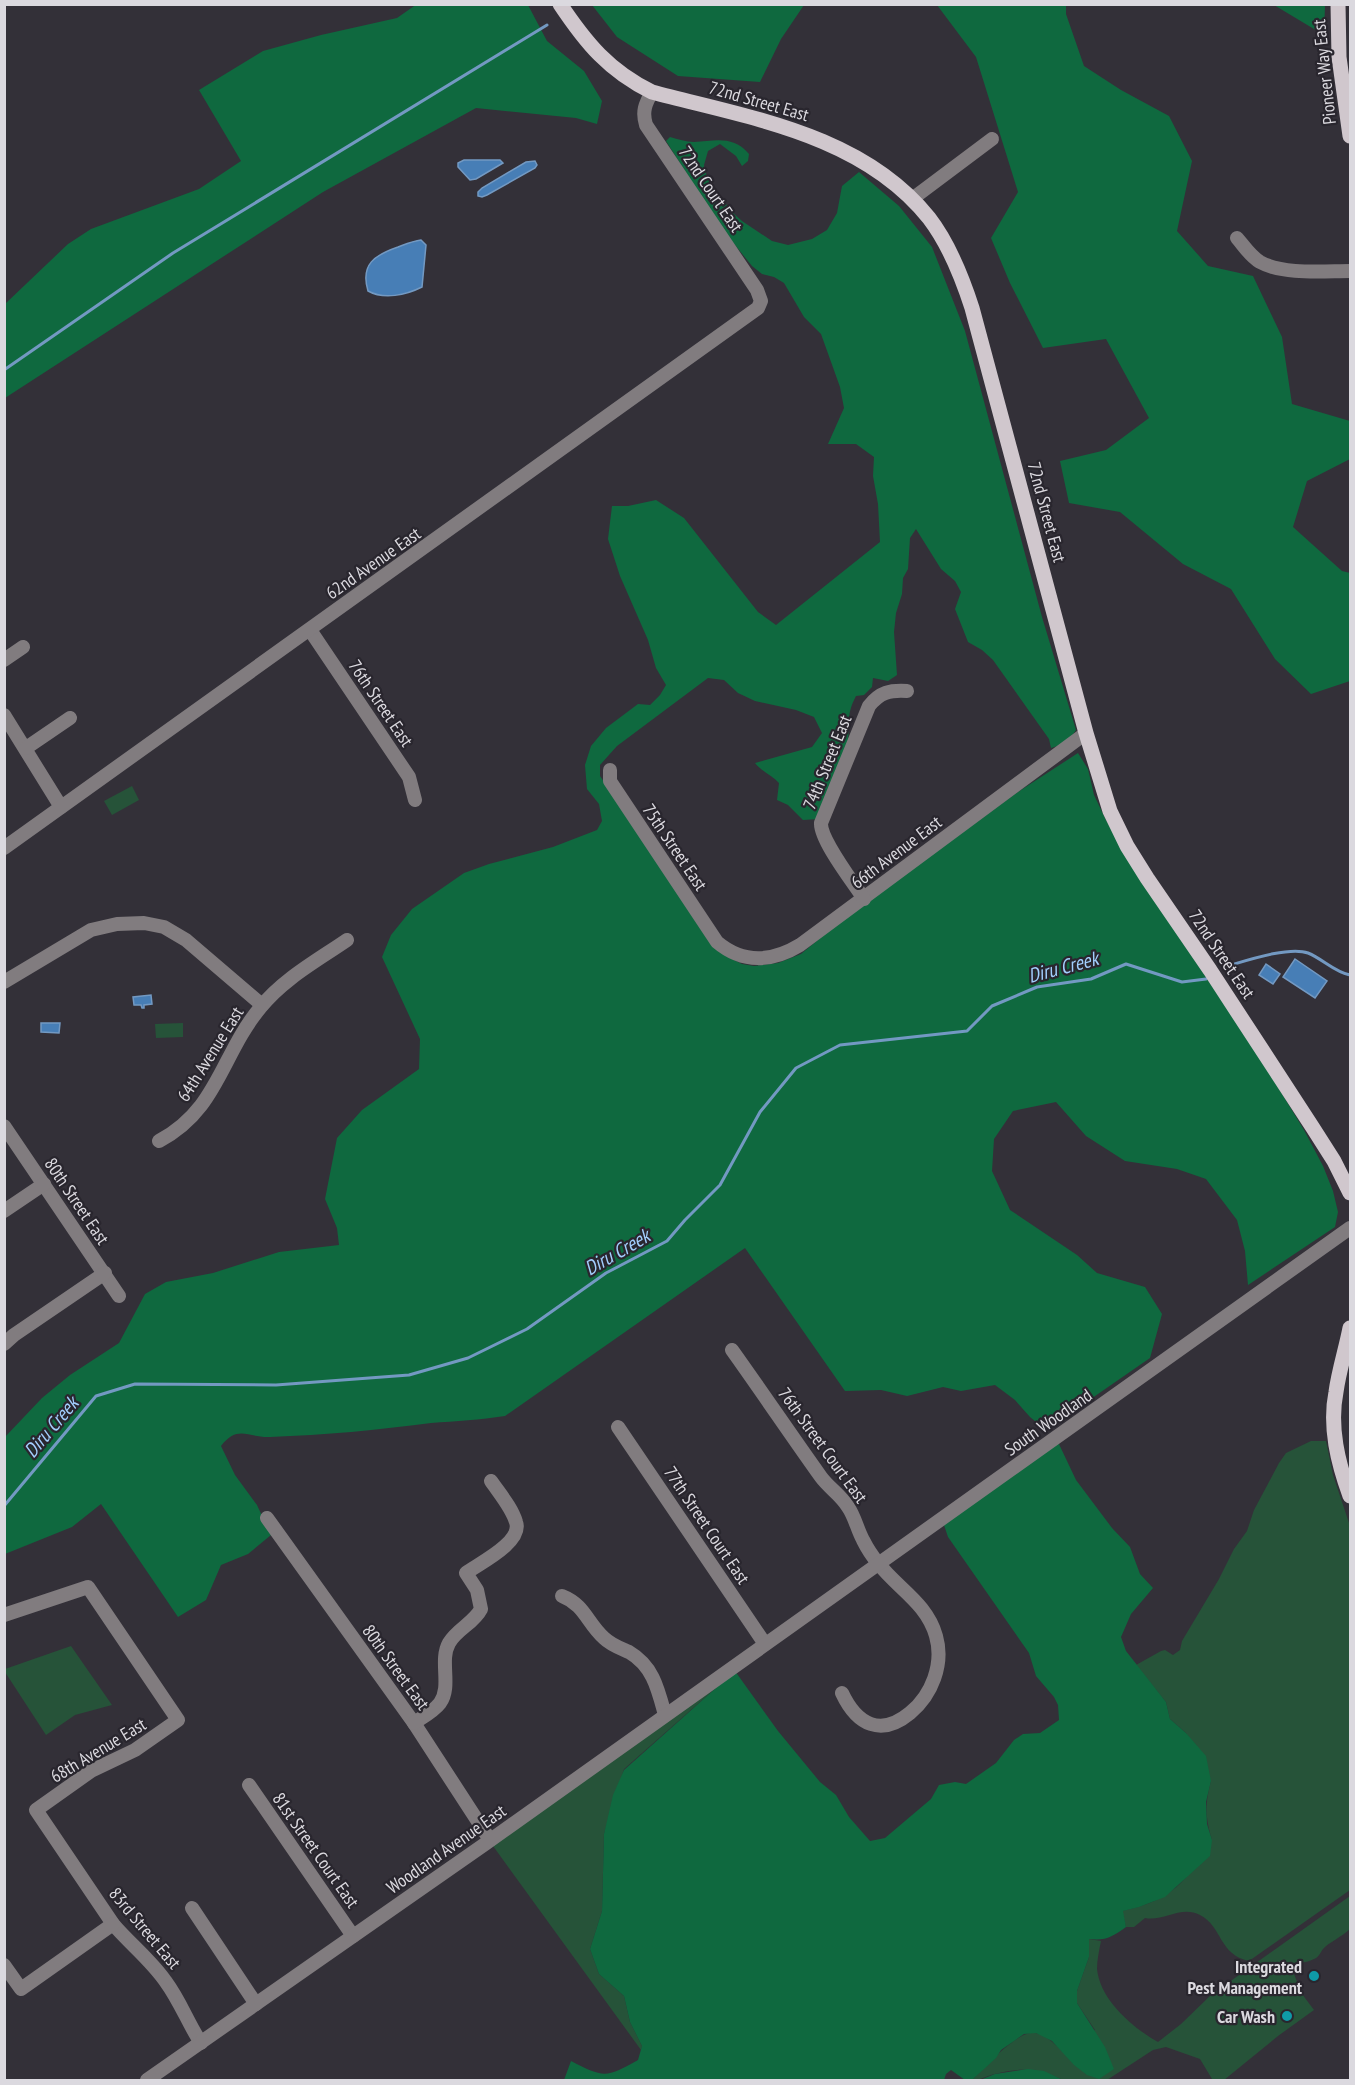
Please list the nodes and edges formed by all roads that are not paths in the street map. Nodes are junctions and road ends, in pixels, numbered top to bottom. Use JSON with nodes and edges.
{"nodes":[{"id":1,"x":560,"y":4,"type":"edge"},
{"id":2,"x":1338,"y":4,"type":"edge"},
{"id":3,"x":652,"y":92,"type":"junction"},
{"id":4,"x":1350,"y":136,"type":"edge"},
{"id":5,"x":992,"y":139,"type":"dead end"},
{"id":6,"x":912,"y":199,"type":"junction"},
{"id":7,"x":1237,"y":238,"type":"dead end"},
{"id":8,"x":1350,"y":271,"type":"edge"},
{"id":9,"x":760,"y":305,"type":"joint"},
{"id":10,"x":310,"y":630,"type":"junction"},
{"id":11,"x":23,"y":647,"type":"dead end"},
{"id":12,"x":4,"y":660,"type":"edge"},
{"id":13,"x":907,"y":690,"type":"dead end"},
{"id":14,"x":4,"y":715,"type":"edge"},
{"id":15,"x":70,"y":718,"type":"dead end"},
{"id":16,"x":1086,"y":733,"type":"junction"},
{"id":17,"x":26,"y":748,"type":"junction"},
{"id":18,"x":609,"y":770,"type":"dead end"},
{"id":19,"x":415,"y":800,"type":"dead end"},
{"id":20,"x":61,"y":807,"type":"junction"},
{"id":21,"x":4,"y":848,"type":"edge"},
{"id":22,"x":864,"y":898,"type":"junction"},
{"id":23,"x":347,"y":940,"type":"dead end"},
{"id":24,"x":717,"y":942,"type":"joint"},
{"id":25,"x":4,"y":982,"type":"edge"},
{"id":26,"x":262,"y":1005,"type":"junction"},
{"id":27,"x":4,"y":1126,"type":"edge"},
{"id":28,"x":159,"y":1141,"type":"dead end"},
{"id":29,"x":1334,"y":1161,"type":"junction"},
{"id":30,"x":1350,"y":1182,"type":"edge"},
{"id":31,"x":44,"y":1184,"type":"junction"},
{"id":32,"x":1350,"y":1193,"type":"edge"},
{"id":33,"x":4,"y":1211,"type":"edge"},
{"id":34,"x":1350,"y":1228,"type":"edge"},
{"id":35,"x":105,"y":1273,"type":"junction"},
{"id":36,"x":119,"y":1296,"type":"dead end"},
{"id":37,"x":1350,"y":1328,"type":"edge"},
{"id":38,"x":4,"y":1344,"type":"edge"},
{"id":39,"x":732,"y":1350,"type":"dead end"},
{"id":40,"x":618,"y":1427,"type":"dead end"},
{"id":41,"x":491,"y":1481,"type":"dead end"},
{"id":42,"x":1350,"y":1497,"type":"edge"},
{"id":43,"x":267,"y":1518,"type":"dead end"},
{"id":44,"x":879,"y":1565,"type":"junction"},
{"id":45,"x":562,"y":1596,"type":"dead end"},
{"id":46,"x":4,"y":1615,"type":"edge"},
{"id":47,"x":765,"y":1644,"type":"junction"},
{"id":48,"x":842,"y":1694,"type":"dead end"},
{"id":49,"x":665,"y":1715,"type":"junction"},
{"id":50,"x":414,"y":1723,"type":"junction"},
{"id":51,"x":249,"y":1785,"type":"dead end"},
{"id":52,"x":36,"y":1810,"type":"joint"},
{"id":53,"x":490,"y":1840,"type":"junction"},
{"id":54,"x":192,"y":1908,"type":"dead end"},
{"id":55,"x":113,"y":1924,"type":"junction"},
{"id":56,"x":353,"y":1936,"type":"junction"},
{"id":57,"x":4,"y":1965,"type":"edge"},
{"id":58,"x":256,"y":2004,"type":"junction"},
{"id":59,"x":201,"y":2043,"type":"junction"},
{"id":60,"x":147,"y":2080,"type":"edge"}],
"edges":[{"from":1,"to":3,"type":"main road","name":"72nd Street East"},
{"from":2,"to":4,"type":"main road","name":"Pioneer Way East"},
{"from":3,"to":6,"type":"main road","name":"72nd Street East"},
{"from":3,"to":9,"type":"street","name":"72nd Court East"},
{"from":5,"to":6,"type":"street"},
{"from":6,"to":16,"type":"main road","name":"72nd Street East"},
{"from":7,"to":8,"type":"street"},
{"from":9,"to":10,"type":"street","name":"62nd Avenue East"},
{"from":10,"to":19,"type":"street","name":"76th Street East"},
{"from":10,"to":20,"type":"street","name":"62nd Avenue East"},
{"from":11,"to":12,"type":"street"},
{"from":13,"to":22,"type":"street","name":"74th Street East"},
{"from":14,"to":17,"type":"street"},
{"from":15,"to":17,"type":"street"},
{"from":16,"to":22,"type":"street","name":"66th Avenue East"},
{"from":16,"to":29,"type":"main road","name":"72nd Street East"},
{"from":17,"to":20,"type":"street"},
{"from":18,"to":24,"type":"street","name":"75th Street East"},
{"from":20,"to":21,"type":"street","name":"62nd Avenue East"},
{"from":22,"to":24,"type":"street","name":"66th Avenue East"},
{"from":23,"to":26,"type":"street","name":"64th Avenue East"},
{"from":25,"to":26,"type":"street"},
{"from":26,"to":28,"type":"street","name":"64th Avenue East"},
{"from":27,"to":31,"type":"street","name":"80th Street East"},
{"from":29,"to":30,"type":"main road"},
{"from":29,"to":32,"type":"main road","name":"72nd Street East"},
{"from":31,"to":33,"type":"street"},
{"from":31,"to":35,"type":"street","name":"80th Street East"},
{"from":34,"to":44,"type":"street","name":"South Woodland"},
{"from":35,"to":36,"type":"street","name":"80th Street East"},
{"from":35,"to":38,"type":"street"},
{"from":37,"to":42,"type":"main road"},
{"from":39,"to":44,"type":"street","name":"76th Street Court East"},
{"from":40,"to":47,"type":"street","name":"77th Street Court East"},
{"from":41,"to":50,"type":"street"},
{"from":43,"to":50,"type":"street","name":"80th Street East"},
{"from":44,"to":47,"type":"street","name":"South Woodland"},
{"from":44,"to":48,"type":"street","name":"76th Street Court East"},
{"from":45,"to":49,"type":"street"},
{"from":46,"to":52,"type":"street","name":"68th Avenue East"},
{"from":47,"to":49,"type":"street","name":"Woodland Avenue East"},
{"from":49,"to":53,"type":"street","name":"Woodland Avenue East"},
{"from":50,"to":53,"type":"street","name":"80th Street East"},
{"from":51,"to":56,"type":"street","name":"81st Street Court East"},
{"from":52,"to":55,"type":"street","name":"83rd Street East"},
{"from":53,"to":56,"type":"street","name":"Woodland Avenue East"},
{"from":54,"to":58,"type":"street"},
{"from":55,"to":57,"type":"street"},
{"from":55,"to":59,"type":"street","name":"83rd Street East"},
{"from":56,"to":58,"type":"street","name":"Woodland Avenue East"},
{"from":58,"to":59,"type":"street","name":"Woodland Avenue East"},
{"from":59,"to":60,"type":"street","name":"Woodland Avenue East"}]}
